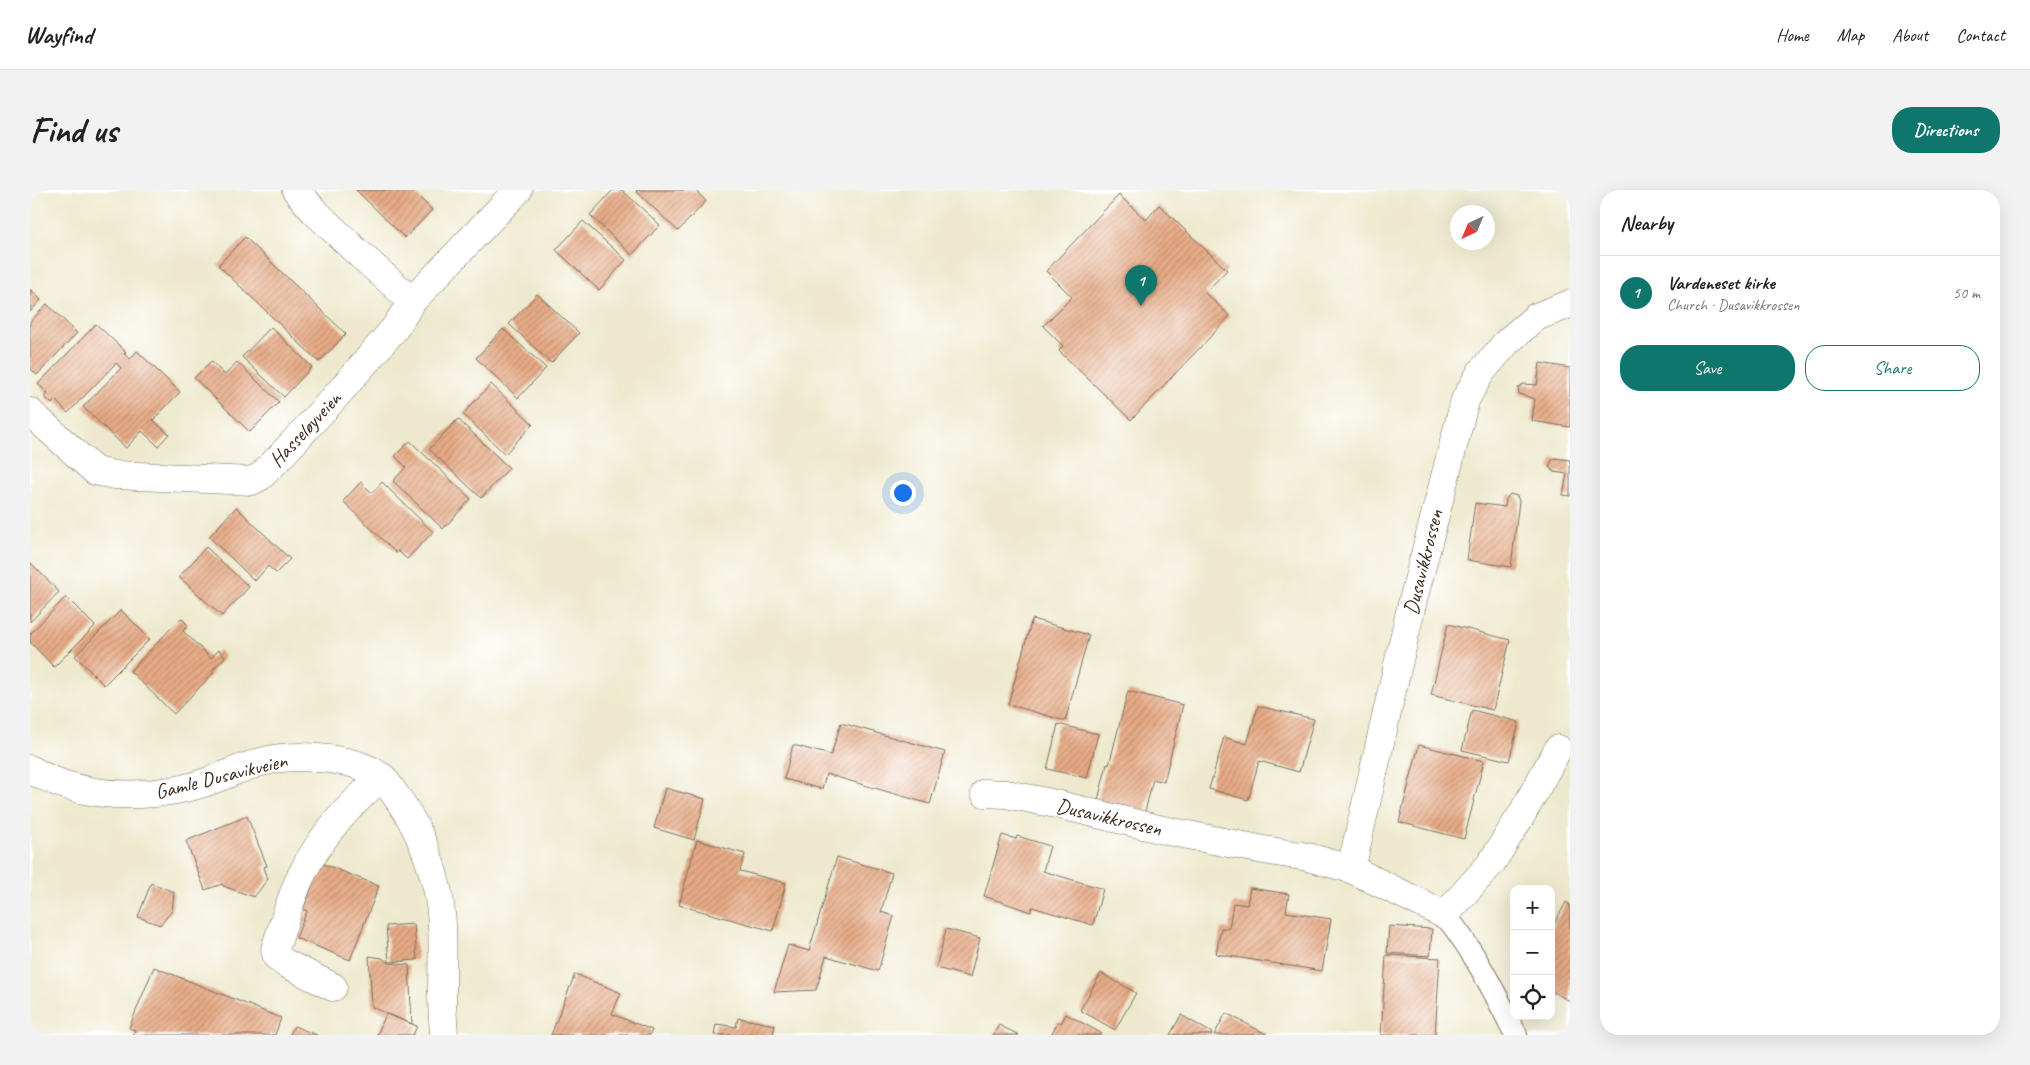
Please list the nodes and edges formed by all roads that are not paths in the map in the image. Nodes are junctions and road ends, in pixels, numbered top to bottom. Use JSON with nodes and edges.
{"nodes":[{"id":1,"x":296,"y":190,"type":"edge"},
{"id":2,"x":518,"y":190,"type":"edge"},
{"id":3,"x":412,"y":301,"type":"junction"},
{"id":4,"x":1570,"y":304,"type":"edge"},
{"id":5,"x":30,"y":412,"type":"edge"},
{"id":6,"x":1558,"y":749,"type":"dead end"},
{"id":7,"x":30,"y":769,"type":"edge"},
{"id":8,"x":382,"y":777,"type":"junction"},
{"id":9,"x":985,"y":793,"type":"dead end"},
{"id":10,"x":1351,"y":869,"type":"junction"},
{"id":11,"x":1445,"y":914,"type":"junction"},
{"id":12,"x":333,"y":987,"type":"dead end"},
{"id":13,"x":444,"y":1035,"type":"edge"},
{"id":14,"x":1516,"y":1035,"type":"edge"}],
"edges":[{"from":1,"to":3,"type":"street"},
{"from":2,"to":3,"type":"street","name":"Hasseløyveien"},
{"from":3,"to":5,"type":"street","name":"Hasseløyveien"},
{"from":4,"to":10,"type":"street","name":"Dusavikkrossen"},
{"from":6,"to":11,"type":"street"},
{"from":7,"to":8,"type":"street","name":"Gamle Dusavikveien"},
{"from":8,"to":12,"type":"street"},
{"from":8,"to":13,"type":"street","name":"Gamle Dusavikveien"},
{"from":9,"to":10,"type":"street","name":"Dusavikkrossen"},
{"from":10,"to":11,"type":"street","name":"Dusavikkrossen"},
{"from":11,"to":14,"type":"lane","name":"Dusavikkrossen"}]}
